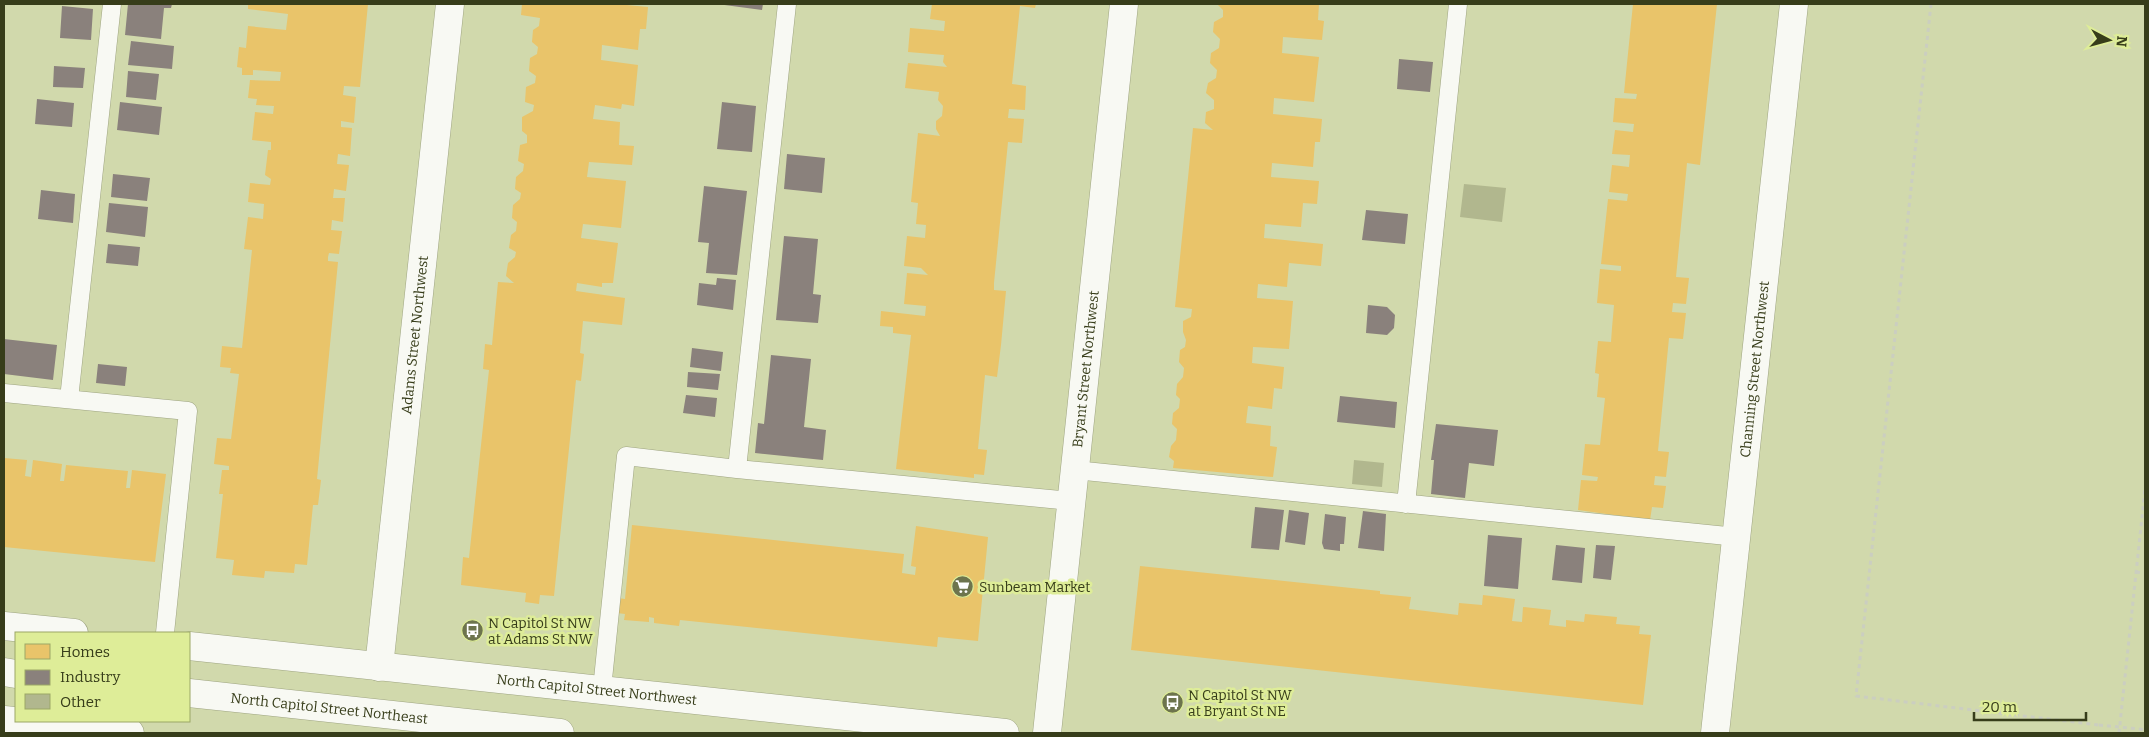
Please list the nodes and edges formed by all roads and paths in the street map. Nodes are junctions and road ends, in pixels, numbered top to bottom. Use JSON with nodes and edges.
{"nodes":[{"id":1,"x":112,"y":4,"type":"edge"},
{"id":2,"x":450,"y":4,"type":"edge"},
{"id":3,"x":787,"y":4,"type":"edge"},
{"id":4,"x":1124,"y":4,"type":"edge"},
{"id":5,"x":1458,"y":4,"type":"edge"},
{"id":6,"x":1794,"y":4,"type":"edge"},
{"id":7,"x":1931,"y":4,"type":"edge"},
{"id":8,"x":4,"y":392,"type":"edge"},
{"id":9,"x":69,"y":399,"type":"junction"},
{"id":10,"x":737,"y":469,"type":"junction"},
{"id":11,"x":1074,"y":470,"type":"junction"},
{"id":12,"x":2145,"y":489,"type":"edge"},
{"id":13,"x":1071,"y":501,"type":"junction"},
{"id":14,"x":1406,"y":504,"type":"junction"},
{"id":15,"x":1737,"y":537,"type":"junction"},
{"id":16,"x":2136,"y":572,"type":"junction"},
{"id":17,"x":2145,"y":573,"type":"edge"},
{"id":18,"x":4,"y":626,"type":"edge"},
{"id":19,"x":64,"y":632,"type":"edge"},
{"id":20,"x":164,"y":632,"type":"edge"},
{"id":21,"x":190,"y":646,"type":"edge"},
{"id":22,"x":379,"y":666,"type":"junction"},
{"id":23,"x":602,"y":689,"type":"junction"},
{"id":24,"x":190,"y":693,"type":"edge"},
{"id":25,"x":23,"y":722,"type":"edge"},
{"id":26,"x":2145,"y":730,"type":"edge"},
{"id":27,"x":130,"y":733,"type":"edge"},
{"id":28,"x":560,"y":733,"type":"edge"},
{"id":29,"x":1005,"y":733,"type":"edge"},
{"id":30,"x":1047,"y":733,"type":"edge"},
{"id":31,"x":1715,"y":733,"type":"edge"},
{"id":32,"x":2119,"y":733,"type":"edge"}],
"edges":[{"from":1,"to":9,"type":"lane"},
{"from":2,"to":22,"type":"street","name":"Adams Street Northwest"},
{"from":3,"to":10,"type":"lane"},
{"from":4,"to":11,"type":"street","name":"Bryant Street Northwest"},
{"from":5,"to":14,"type":"lane"},
{"from":6,"to":15,"type":"street","name":"Channing Street Northwest"},
{"from":7,"to":26,"type":"path","bridge":true},
{"from":8,"to":9,"type":"lane"},
{"from":9,"to":20,"type":"lane"},
{"from":10,"to":13,"type":"lane"},
{"from":10,"to":23,"type":"lane"},
{"from":11,"to":13,"type":"street","name":"Bryant Street Northwest"},
{"from":11,"to":14,"type":"lane"},
{"from":12,"to":16,"type":"path"},
{"from":13,"to":30,"type":"street","name":"Bryant Street Northwest"},
{"from":14,"to":15,"type":"lane"},
{"from":15,"to":31,"type":"street","name":"Channing Street Northwest"},
{"from":16,"to":17,"type":"path"},
{"from":16,"to":32,"type":"path"},
{"from":18,"to":19,"type":"street"},
{"from":21,"to":22,"type":"street","name":"North Capitol Street Northwest"},
{"from":22,"to":23,"type":"street","name":"North Capitol Street Northwest"},
{"from":23,"to":29,"type":"street","name":"North Capitol Street Northwest"},
{"from":24,"to":28,"type":"street","name":"North Capitol Street Northeast"},
{"from":25,"to":27,"type":"street"}]}
